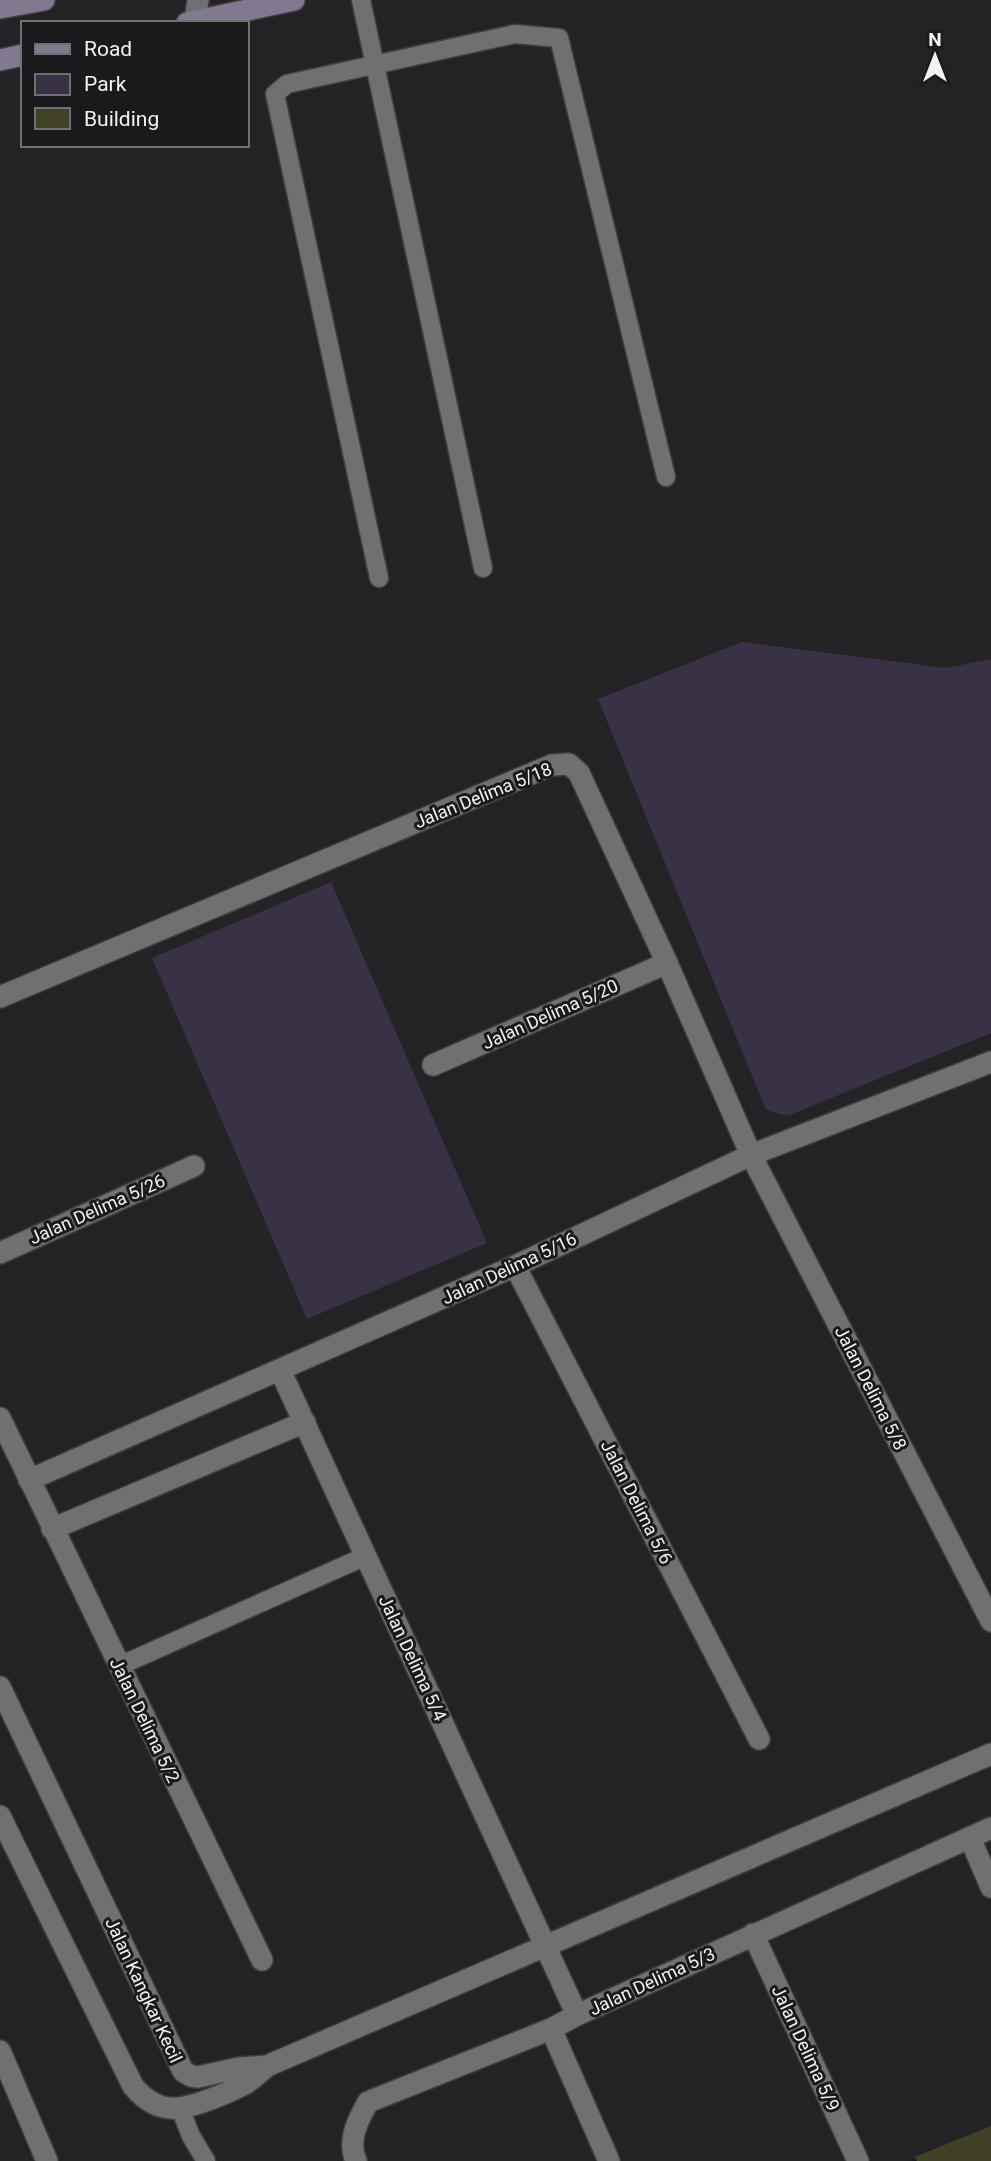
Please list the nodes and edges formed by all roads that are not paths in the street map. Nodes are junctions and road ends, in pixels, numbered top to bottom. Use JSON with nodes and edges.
{"nodes":[{"id":1,"x":44,"y":0,"type":"edge"},
{"id":2,"x":294,"y":0,"type":"edge"},
{"id":3,"x":361,"y":0,"type":"edge"},
{"id":4,"x":0,"y":8,"type":"edge"},
{"id":5,"x":193,"y":15,"type":"edge"},
{"id":6,"x":21,"y":55,"type":"edge"},
{"id":7,"x":0,"y":60,"type":"edge"},
{"id":8,"x":376,"y":66,"type":"junction"},
{"id":9,"x":666,"y":477,"type":"dead end"},
{"id":10,"x":484,"y":568,"type":"dead end"},
{"id":11,"x":379,"y":578,"type":"dead end"},
{"id":12,"x":667,"y":963,"type":"junction"},
{"id":13,"x":0,"y":997,"type":"edge"},
{"id":14,"x":991,"y":1062,"type":"edge"},
{"id":15,"x":433,"y":1065,"type":"dead end"},
{"id":16,"x":751,"y":1155,"type":"junction"},
{"id":17,"x":194,"y":1166,"type":"dead end"},
{"id":18,"x":0,"y":1253,"type":"edge"},
{"id":19,"x":515,"y":1266,"type":"junction"},
{"id":20,"x":281,"y":1370,"type":"junction"},
{"id":21,"x":0,"y":1418,"type":"edge"},
{"id":22,"x":305,"y":1422,"type":"junction"},
{"id":23,"x":29,"y":1480,"type":"junction"},
{"id":24,"x":52,"y":1529,"type":"junction"},
{"id":25,"x":366,"y":1556,"type":"junction"},
{"id":26,"x":991,"y":1621,"type":"edge"},
{"id":27,"x":119,"y":1666,"type":"junction"},
{"id":28,"x":0,"y":1688,"type":"edge"},
{"id":29,"x":759,"y":1739,"type":"dead end"},
{"id":30,"x":991,"y":1754,"type":"edge"},
{"id":31,"x":0,"y":1816,"type":"edge"},
{"id":32,"x":991,"y":1828,"type":"edge"},
{"id":33,"x":970,"y":1838,"type":"junction"},
{"id":34,"x":991,"y":1887,"type":"edge"},
{"id":35,"x":753,"y":1934,"type":"junction"},
{"id":36,"x":544,"y":1945,"type":"junction"},
{"id":37,"x":262,"y":1960,"type":"dead end"},
{"id":38,"x":577,"y":2015,"type":"junction"},
{"id":39,"x":551,"y":2029,"type":"junction"},
{"id":40,"x":0,"y":2051,"type":"edge"},
{"id":41,"x":267,"y":2066,"type":"junction"},
{"id":42,"x":180,"y":2108,"type":"junction"},
{"id":43,"x":47,"y":2161,"type":"edge"},
{"id":44,"x":206,"y":2161,"type":"edge"},
{"id":45,"x":356,"y":2161,"type":"edge"},
{"id":46,"x":609,"y":2161,"type":"edge"},
{"id":47,"x":858,"y":2161,"type":"edge"}],
"edges":[{"from":1,"to":4,"type":"main road"},
{"from":2,"to":5,"type":"main road"},
{"from":3,"to":8,"type":"lane"},
{"from":6,"to":7,"type":"main road"},
{"from":8,"to":9,"type":"lane"},
{"from":8,"to":10,"type":"lane"},
{"from":8,"to":11,"type":"lane"},
{"from":12,"to":13,"type":"street","name":"Jalan Delima 5/18"},
{"from":12,"to":15,"type":"street","name":"Jalan Delima 5/20"},
{"from":12,"to":16,"type":"street","name":"Jalan Delima 5/18"},
{"from":14,"to":16,"type":"street","name":"Jalan Delima 5/16"},
{"from":16,"to":19,"type":"street","name":"Jalan Delima 5/16"},
{"from":16,"to":26,"type":"street","name":"Jalan Delima 5/8"},
{"from":17,"to":18,"type":"street","name":"Jalan Delima 5/26"},
{"from":19,"to":20,"type":"street","name":"Jalan Delima 5/16"},
{"from":19,"to":29,"type":"street","name":"Jalan Delima 5/6"},
{"from":20,"to":22,"type":"street","name":"Jalan Delima 5/4"},
{"from":20,"to":23,"type":"street","name":"Jalan Delima 5/16"},
{"from":21,"to":23,"type":"street"},
{"from":22,"to":24,"type":"street"},
{"from":22,"to":25,"type":"street","name":"Jalan Delima 5/4"},
{"from":23,"to":24,"type":"street","name":"Jalan Delima 5/2"},
{"from":24,"to":27,"type":"street","name":"Jalan Delima 5/2"},
{"from":25,"to":27,"type":"lane"},
{"from":25,"to":36,"type":"street","name":"Jalan Delima 5/4"},
{"from":27,"to":37,"type":"street","name":"Jalan Delima 5/2"},
{"from":28,"to":41,"type":"street","name":"Jalan Kangkar Kecil"},
{"from":30,"to":36,"type":"street"},
{"from":31,"to":42,"type":"street"},
{"from":32,"to":33,"type":"street","name":"Jalan Delima 5/3"},
{"from":33,"to":34,"type":"street"},
{"from":33,"to":35,"type":"street","name":"Jalan Delima 5/3"},
{"from":35,"to":38,"type":"street","name":"Jalan Delima 5/3"},
{"from":35,"to":47,"type":"street","name":"Jalan Delima 5/9"},
{"from":36,"to":38,"type":"street","name":"Jalan Delima 5/4"},
{"from":36,"to":41,"type":"street"},
{"from":38,"to":39,"type":"street","name":"Jalan Delima 5/3"},
{"from":39,"to":45,"type":"street","name":"Jalan Delima 5/3"},
{"from":39,"to":46,"type":"street"},
{"from":40,"to":43,"type":"street"},
{"from":41,"to":42,"type":"street"},
{"from":42,"to":44,"type":"lane"}]}
